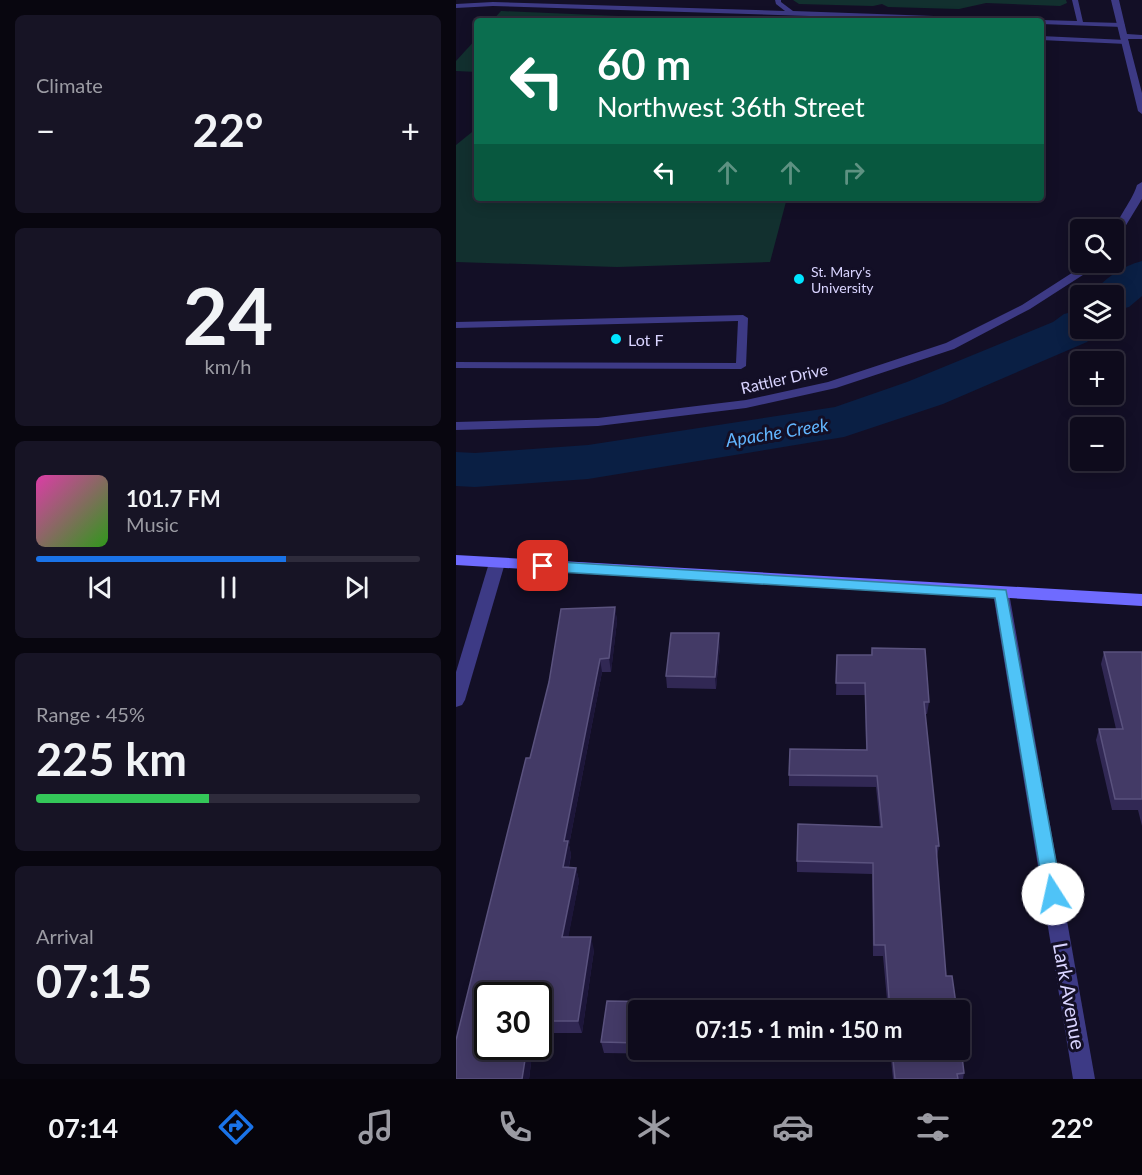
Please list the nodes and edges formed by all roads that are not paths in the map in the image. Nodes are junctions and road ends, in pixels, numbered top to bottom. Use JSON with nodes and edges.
{"nodes":[{"id":1,"x":778,"y":0,"type":"edge"},
{"id":2,"x":1075,"y":0,"type":"edge"},
{"id":3,"x":1115,"y":0,"type":"edge"},
{"id":4,"x":456,"y":6,"type":"edge"},
{"id":5,"x":792,"y":13,"type":"junction"},
{"id":6,"x":934,"y":18,"type":"edge"},
{"id":7,"x":1044,"y":22,"type":"edge"},
{"id":8,"x":1080,"y":23,"type":"junction"},
{"id":9,"x":1122,"y":25,"type":"junction"},
{"id":10,"x":1142,"y":37,"type":"edge"},
{"id":11,"x":1044,"y":38,"type":"edge"},
{"id":12,"x":1126,"y":39,"type":"junction"},
{"id":13,"x":1139,"y":88,"type":"edge"},
{"id":14,"x":1142,"y":111,"type":"edge"},
{"id":15,"x":1142,"y":185,"type":"edge"},
{"id":16,"x":1124,"y":220,"type":"edge"},
{"id":17,"x":1079,"y":273,"type":"edge"},
{"id":18,"x":456,"y":325,"type":"edge"},
{"id":19,"x":456,"y":365,"type":"edge"},
{"id":20,"x":456,"y":426,"type":"edge"},
{"id":21,"x":456,"y":560,"type":"edge"},
{"id":22,"x":497,"y":563,"type":"junction"},
{"id":23,"x":1001,"y":593,"type":"junction"},
{"id":24,"x":1142,"y":600,"type":"edge"},
{"id":25,"x":456,"y":700,"type":"edge"},
{"id":26,"x":1084,"y":1079,"type":"edge"}],
"edges":[{"from":1,"to":5,"type":"lane"},
{"from":2,"to":8,"type":"lane"},
{"from":3,"to":9,"type":"street"},
{"from":4,"to":5,"type":"lane"},
{"from":5,"to":6,"type":"lane"},
{"from":7,"to":8,"type":"lane"},
{"from":8,"to":9,"type":"lane"},
{"from":9,"to":12,"type":"street"},
{"from":10,"to":12,"type":"street"},
{"from":11,"to":12,"type":"lane"},
{"from":12,"to":13,"type":"street"},
{"from":13,"to":14,"type":"street"},
{"from":15,"to":16,"type":"street"},
{"from":17,"to":20,"type":"street","name":"Rattler Drive"},
{"from":18,"to":19,"type":"lane"},
{"from":21,"to":22,"type":"main road"},
{"from":22,"to":23,"type":"main road"},
{"from":22,"to":25,"type":"street"},
{"from":23,"to":24,"type":"main road"},
{"from":23,"to":26,"type":"street","name":"Lark Avenue"}]}
